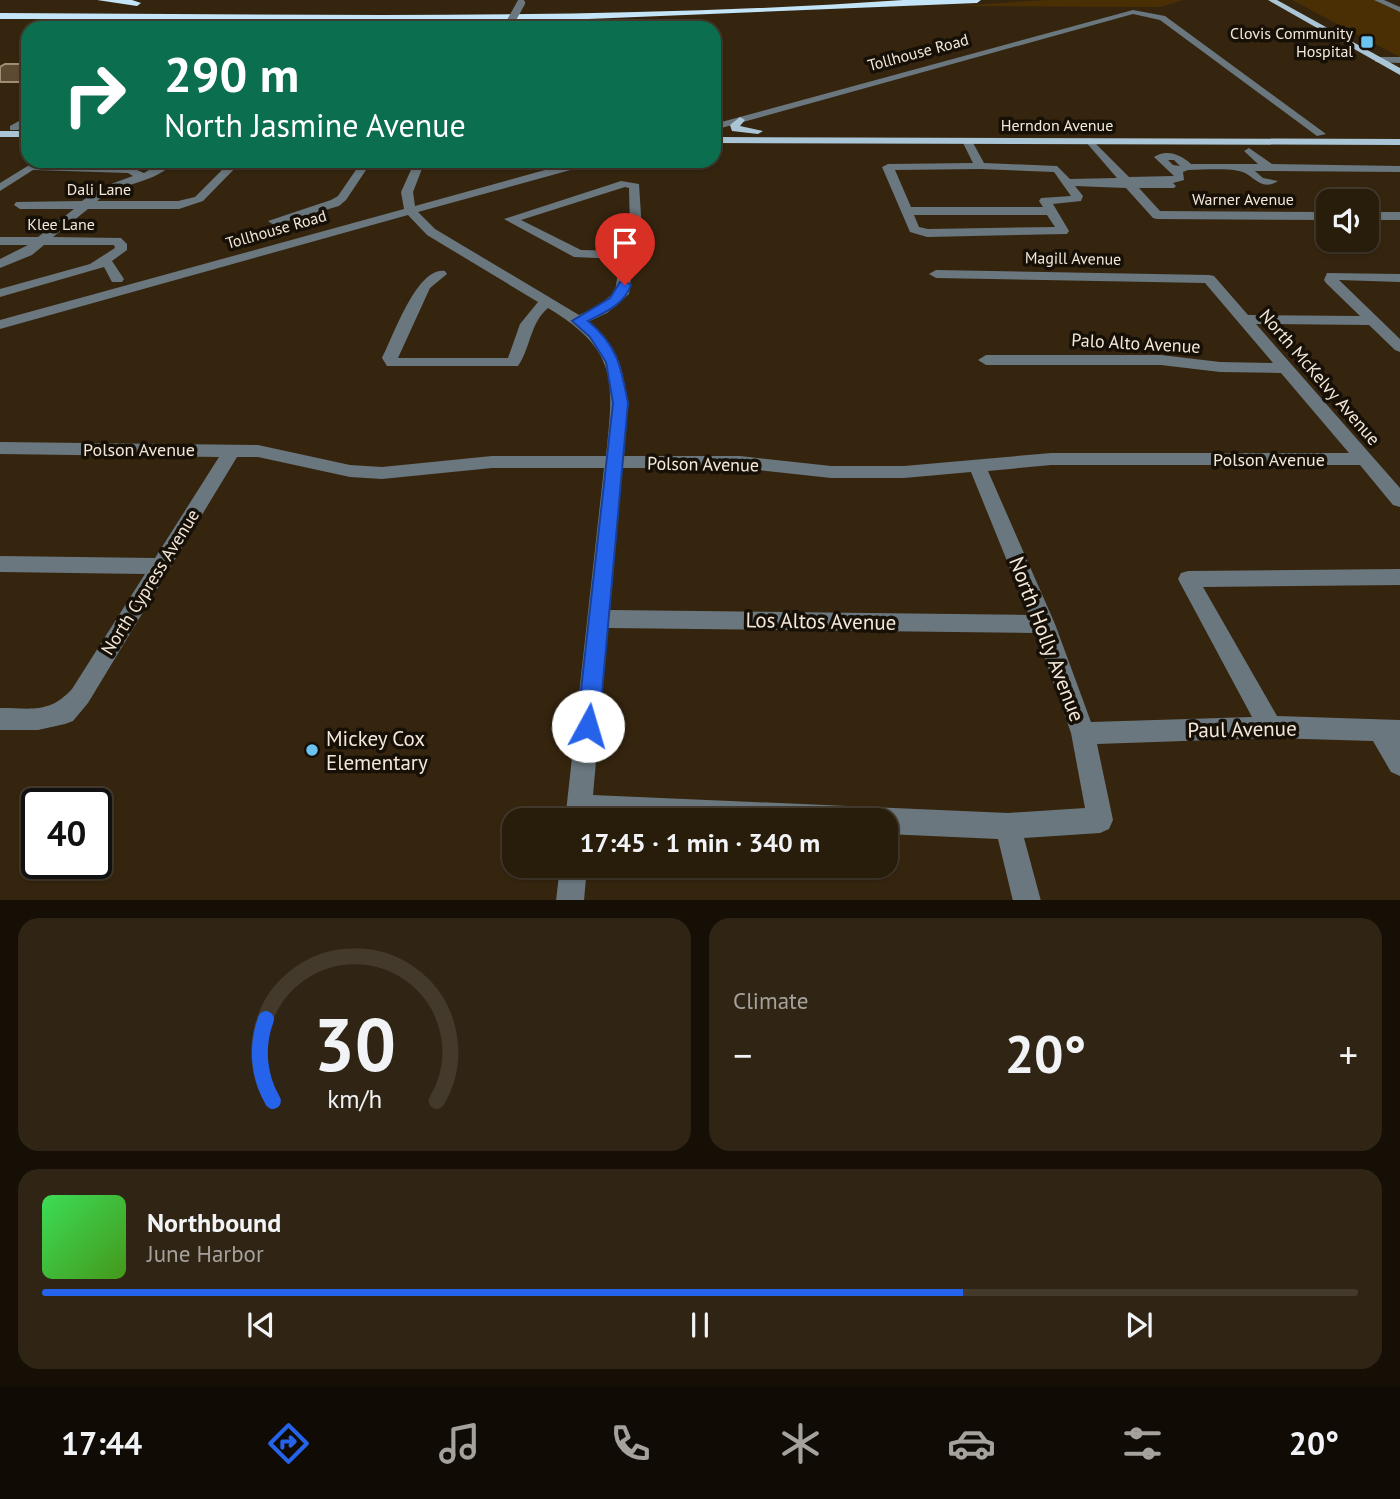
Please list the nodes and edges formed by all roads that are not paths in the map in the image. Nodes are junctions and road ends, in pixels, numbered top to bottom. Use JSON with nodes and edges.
{"nodes":[{"id":1,"x":101,"y":0,"type":"edge"},
{"id":2,"x":824,"y":0,"type":"edge"},
{"id":3,"x":941,"y":0,"type":"edge"},
{"id":4,"x":978,"y":0,"type":"edge"},
{"id":5,"x":1272,"y":0,"type":"edge"},
{"id":6,"x":1282,"y":0,"type":"edge"},
{"id":7,"x":1378,"y":0,"type":"edge"},
{"id":8,"x":522,"y":1,"type":"edge"},
{"id":9,"x":896,"y":3,"type":"junction"},
{"id":10,"x":149,"y":4,"type":"dead end"},
{"id":11,"x":226,"y":6,"type":"dead end"},
{"id":12,"x":0,"y":8,"type":"edge"},
{"id":13,"x":1400,"y":10,"type":"edge"},
{"id":14,"x":271,"y":12,"type":"junction"},
{"id":15,"x":0,"y":16,"type":"edge"},
{"id":16,"x":83,"y":21,"type":"edge"},
{"id":17,"x":511,"y":21,"type":"edge"},
{"id":18,"x":21,"y":24,"type":"edge"},
{"id":19,"x":0,"y":25,"type":"edge"},
{"id":20,"x":1394,"y":63,"type":"edge"},
{"id":21,"x":740,"y":120,"type":"junction"},
{"id":22,"x":21,"y":123,"type":"edge"},
{"id":23,"x":721,"y":125,"type":"edge"},
{"id":24,"x":13,"y":128,"type":"junction"},
{"id":25,"x":21,"y":128,"type":"edge"},
{"id":26,"x":0,"y":131,"type":"edge"},
{"id":27,"x":21,"y":133,"type":"edge"},
{"id":28,"x":785,"y":134,"type":"junction"},
{"id":29,"x":1321,"y":135,"type":"junction"},
{"id":30,"x":1400,"y":135,"type":"edge"},
{"id":31,"x":721,"y":137,"type":"edge"},
{"id":32,"x":721,"y":138,"type":"edge"},
{"id":33,"x":1086,"y":138,"type":"junction"},
{"id":34,"x":967,"y":141,"type":"junction"},
{"id":35,"x":1400,"y":142,"type":"edge"},
{"id":36,"x":1352,"y":150,"type":"dead end"},
{"id":37,"x":1249,"y":151,"type":"dead end"},
{"id":38,"x":980,"y":166,"type":"junction"},
{"id":39,"x":1244,"y":167,"type":"junction"},
{"id":40,"x":1268,"y":167,"type":"junction"},
{"id":41,"x":32,"y":168,"type":"edge"},
{"id":42,"x":77,"y":168,"type":"edge"},
{"id":43,"x":162,"y":168,"type":"edge"},
{"id":44,"x":230,"y":168,"type":"edge"},
{"id":45,"x":362,"y":168,"type":"edge"},
{"id":46,"x":416,"y":168,"type":"edge"},
{"id":47,"x":563,"y":168,"type":"edge"},
{"id":48,"x":1370,"y":168,"type":"junction"},
{"id":49,"x":86,"y":169,"type":"joint"},
{"id":50,"x":1400,"y":169,"type":"edge"},
{"id":51,"x":1159,"y":173,"type":"dead end"},
{"id":52,"x":141,"y":176,"type":"junction"},
{"id":53,"x":1179,"y":176,"type":"junction"},
{"id":54,"x":1385,"y":178,"type":"dead end"},
{"id":55,"x":1272,"y":181,"type":"dead end"},
{"id":56,"x":1066,"y":182,"type":"junction"},
{"id":57,"x":1128,"y":183,"type":"junction"},
{"id":58,"x":0,"y":188,"type":"edge"},
{"id":59,"x":20,"y":205,"type":"dead end"},
{"id":60,"x":84,"y":205,"type":"junction"},
{"id":61,"x":410,"y":211,"type":"junction"},
{"id":62,"x":906,"y":211,"type":"junction"},
{"id":63,"x":1050,"y":211,"type":"junction"},
{"id":64,"x":1316,"y":215,"type":"edge"},
{"id":65,"x":1379,"y":216,"type":"edge"},
{"id":66,"x":1400,"y":216,"type":"edge"},
{"id":67,"x":274,"y":221,"type":"dead end"},
{"id":68,"x":0,"y":241,"type":"edge"},
{"id":69,"x":42,"y":241,"type":"junction"},
{"id":70,"x":628,"y":256,"type":"junction"},
{"id":71,"x":104,"y":263,"type":"junction"},
{"id":72,"x":0,"y":264,"type":"edge"},
{"id":73,"x":440,"y":274,"type":"dead end"},
{"id":74,"x":936,"y":274,"type":"dead end"},
{"id":75,"x":1400,"y":278,"type":"edge"},
{"id":76,"x":117,"y":279,"type":"dead end"},
{"id":77,"x":1209,"y":279,"type":"joint"},
{"id":78,"x":0,"y":293,"type":"edge"},
{"id":79,"x":547,"y":301,"type":"junction"},
{"id":80,"x":1244,"y":318,"type":"junction"},
{"id":81,"x":579,"y":321,"type":"junction"},
{"id":82,"x":1372,"y":321,"type":"junction"},
{"id":83,"x":0,"y":325,"type":"edge"},
{"id":84,"x":1400,"y":347,"type":"edge"},
{"id":85,"x":986,"y":360,"type":"dead end"},
{"id":86,"x":1285,"y":368,"type":"junction"},
{"id":87,"x":0,"y":448,"type":"edge"},
{"id":88,"x":232,"y":450,"type":"junction"},
{"id":89,"x":1366,"y":459,"type":"junction"},
{"id":90,"x":614,"y":463,"type":"junction"},
{"id":91,"x":976,"y":464,"type":"junction"},
{"id":92,"x":1400,"y":500,"type":"edge"},
{"id":93,"x":0,"y":564,"type":"edge"},
{"id":94,"x":160,"y":566,"type":"junction"},
{"id":95,"x":1400,"y":577,"type":"edge"},
{"id":96,"x":599,"y":619,"type":"junction"},
{"id":97,"x":1044,"y":624,"type":"junction"},
{"id":98,"x":0,"y":719,"type":"edge"},
{"id":99,"x":1270,"y":727,"type":"junction"},
{"id":100,"x":1390,"y":731,"type":"edge"},
{"id":101,"x":1083,"y":733,"type":"junction"},
{"id":102,"x":1400,"y":764,"type":"edge"},
{"id":103,"x":580,"y":808,"type":"edge"},
{"id":104,"x":898,"y":822,"type":"edge"},
{"id":105,"x":1007,"y":826,"type":"junction"},
{"id":106,"x":573,"y":878,"type":"edge"},
{"id":107,"x":570,"y":900,"type":"edge"},
{"id":108,"x":1027,"y":900,"type":"edge"}],
"edges":[{"from":1,"to":10,"type":"highway"},
{"from":2,"to":14,"type":"highway"},
{"from":3,"to":9,"type":"highway"},
{"from":4,"to":9,"type":"highway"},
{"from":5,"to":20,"type":"main road"},
{"from":6,"to":20,"type":"main road"},
{"from":7,"to":13,"type":"street"},
{"from":8,"to":17,"type":"street","bridge":true},
{"from":9,"to":14,"type":"highway"},
{"from":11,"to":14,"type":"highway"},
{"from":12,"to":14,"type":"highway"},
{"from":14,"to":15,"type":"highway"},
{"from":14,"to":16,"type":"highway"},
{"from":18,"to":19,"type":"highway"},
{"from":21,"to":23,"type":"street","name":"Tollhouse Road"},
{"from":21,"to":28,"type":"main road"},
{"from":21,"to":29,"type":"street","name":"Tollhouse Road"},
{"from":22,"to":24,"type":"street"},
{"from":24,"to":25,"type":"main road"},
{"from":24,"to":26,"type":"main road"},
{"from":26,"to":27,"type":"main road"},
{"from":28,"to":31,"type":"main road"},
{"from":28,"to":33,"type":"main road","name":"Herndon Avenue"},
{"from":29,"to":30,"type":"main road"},
{"from":29,"to":33,"type":"main road"},
{"from":32,"to":34,"type":"main road","name":"Herndon Avenue"},
{"from":33,"to":34,"type":"main road","name":"Herndon Avenue"},
{"from":33,"to":35,"type":"main road","name":"Herndon Avenue"},
{"from":33,"to":57,"type":"street"},
{"from":34,"to":38,"type":"street"},
{"from":36,"to":48,"type":"street"},
{"from":37,"to":40,"type":"street"},
{"from":38,"to":56,"type":"street"},
{"from":38,"to":62,"type":"street"},
{"from":39,"to":40,"type":"street"},
{"from":39,"to":53,"type":"street"},
{"from":39,"to":55,"type":"street"},
{"from":40,"to":48,"type":"street"},
{"from":41,"to":58,"type":"street"},
{"from":42,"to":49,"type":"street"},
{"from":43,"to":52,"type":"street"},
{"from":44,"to":60,"type":"street","name":"Dali Lane"},
{"from":45,"to":67,"type":"street"},
{"from":46,"to":61,"type":"street"},
{"from":47,"to":61,"type":"street","name":"Tollhouse Road"},
{"from":48,"to":50,"type":"street"},
{"from":48,"to":54,"type":"street"},
{"from":49,"to":52,"type":"street"},
{"from":51,"to":53,"type":"street"},
{"from":52,"to":60,"type":"street"},
{"from":53,"to":57,"type":"street"},
{"from":56,"to":57,"type":"street"},
{"from":56,"to":63,"type":"street"},
{"from":57,"to":64,"type":"street","name":"Warner Avenue"},
{"from":59,"to":60,"type":"street","name":"Dali Lane"},
{"from":60,"to":69,"type":"street"},
{"from":61,"to":79,"type":"street"},
{"from":61,"to":83,"type":"street","name":"Tollhouse Road"},
{"from":62,"to":63,"type":"street"},
{"from":62,"to":63,"type":"street"},
{"from":65,"to":66,"type":"street"},
{"from":68,"to":69,"type":"street","name":"Klee Lane"},
{"from":69,"to":71,"type":"street","name":"Klee Lane"},
{"from":69,"to":72,"type":"street"},
{"from":70,"to":70,"type":"street"},
{"from":70,"to":81,"type":"street"},
{"from":71,"to":76,"type":"street"},
{"from":71,"to":78,"type":"street"},
{"from":73,"to":79,"type":"street"},
{"from":74,"to":77,"type":"street","name":"Magill Avenue"},
{"from":75,"to":82,"type":"street"},
{"from":77,"to":80,"type":"street","name":"North McKelvy Avenue"},
{"from":79,"to":81,"type":"street"},
{"from":80,"to":82,"type":"street"},
{"from":80,"to":86,"type":"street","name":"North McKelvy Avenue"},
{"from":81,"to":90,"type":"street"},
{"from":82,"to":84,"type":"street"},
{"from":85,"to":86,"type":"street","name":"Palo Alto Avenue"},
{"from":86,"to":89,"type":"street","name":"North McKelvy Avenue"},
{"from":87,"to":88,"type":"street","name":"Polson Avenue"},
{"from":88,"to":90,"type":"street","name":"Polson Avenue"},
{"from":88,"to":94,"type":"street","name":"North Cypress Avenue"},
{"from":89,"to":91,"type":"street","name":"Polson Avenue"},
{"from":89,"to":92,"type":"street","name":"North McKelvy Avenue"},
{"from":90,"to":91,"type":"street","name":"Polson Avenue"},
{"from":90,"to":96,"type":"street"},
{"from":91,"to":97,"type":"street","name":"North Holly Avenue"},
{"from":93,"to":94,"type":"street"},
{"from":94,"to":98,"type":"street","name":"North Cypress Avenue"},
{"from":95,"to":99,"type":"street"},
{"from":96,"to":97,"type":"street","name":"Los Altos Avenue"},
{"from":96,"to":103,"type":"street"},
{"from":97,"to":101,"type":"street","name":"North Holly Avenue"},
{"from":99,"to":100,"type":"street","name":"Paul Avenue"},
{"from":99,"to":101,"type":"street","name":"Paul Avenue"},
{"from":100,"to":102,"type":"street"},
{"from":101,"to":105,"type":"street","name":"North Holly Avenue"},
{"from":104,"to":105,"type":"street"},
{"from":105,"to":108,"type":"street"},
{"from":106,"to":107,"type":"street"}]}
